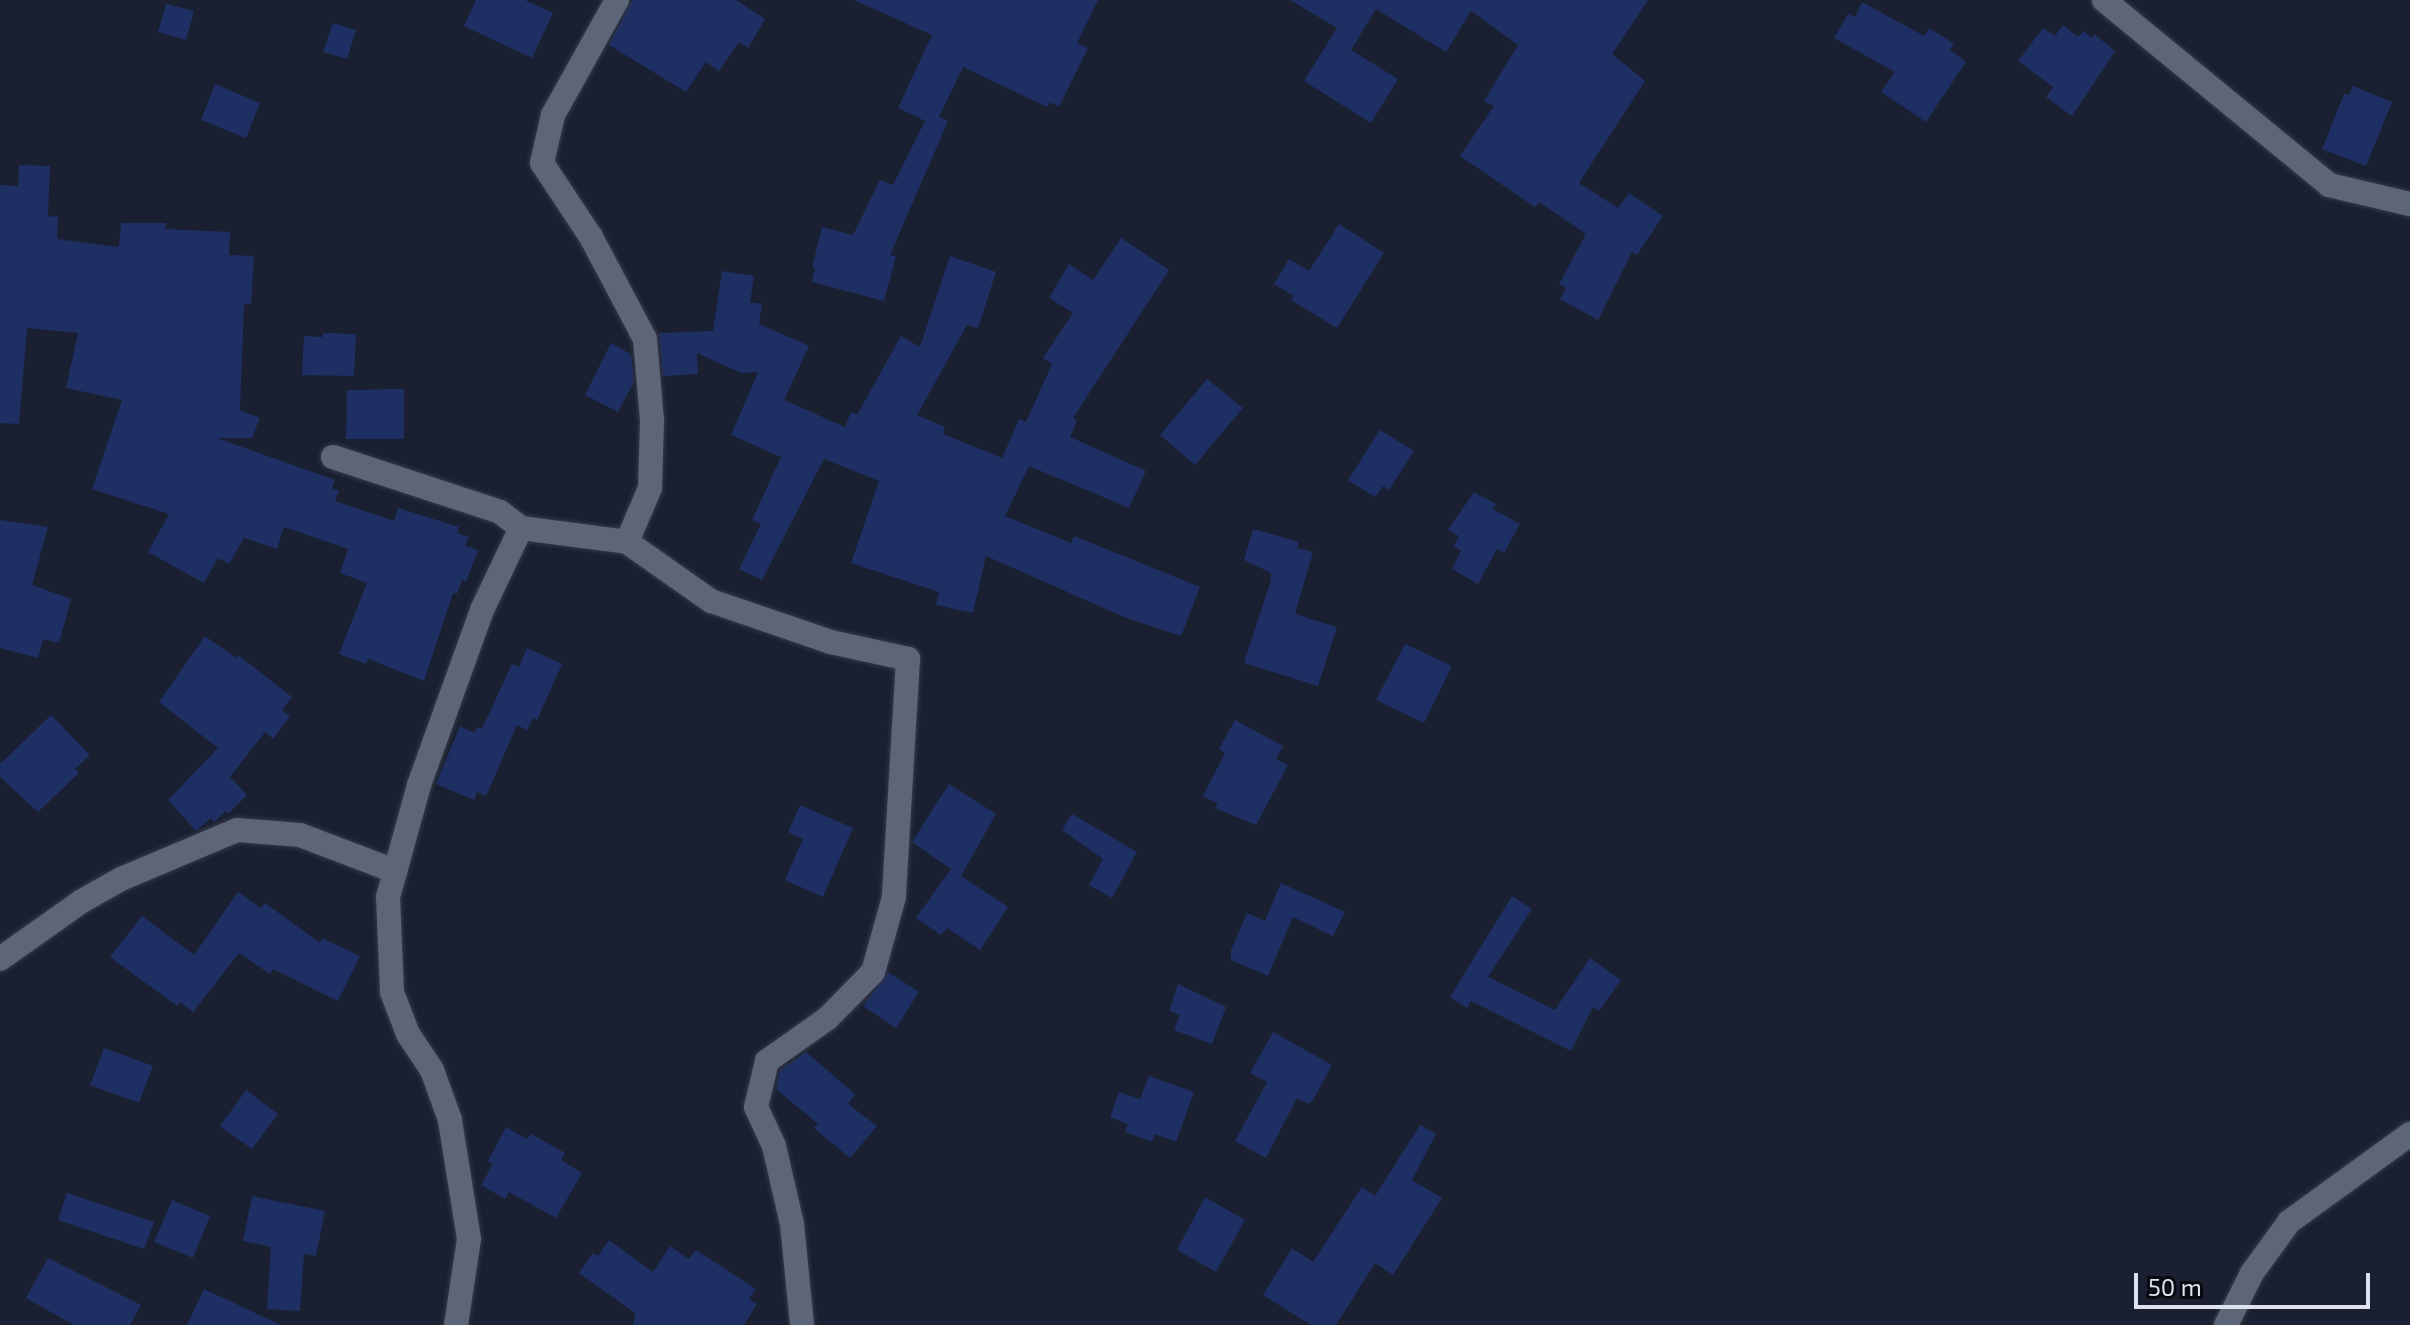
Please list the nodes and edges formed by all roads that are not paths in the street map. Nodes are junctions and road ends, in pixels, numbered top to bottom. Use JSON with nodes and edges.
{"nodes":[{"id":1,"x":617,"y":0,"type":"edge"},
{"id":2,"x":2104,"y":0,"type":"edge"},
{"id":3,"x":2410,"y":204,"type":"edge"},
{"id":4,"x":333,"y":457,"type":"dead end"},
{"id":5,"x":521,"y":528,"type":"junction"},
{"id":6,"x":627,"y":542,"type":"junction"},
{"id":7,"x":395,"y":871,"type":"junction"},
{"id":8,"x":0,"y":959,"type":"edge"},
{"id":9,"x":2410,"y":1134,"type":"edge"},
{"id":10,"x":456,"y":1325,"type":"edge"},
{"id":11,"x":802,"y":1325,"type":"edge"},
{"id":12,"x":2226,"y":1325,"type":"edge"}],
"edges":[{"from":1,"to":6,"type":"street"},
{"from":2,"to":3,"type":"street"},
{"from":4,"to":5,"type":"street"},
{"from":5,"to":6,"type":"street"},
{"from":5,"to":7,"type":"street"},
{"from":6,"to":11,"type":"street"},
{"from":7,"to":8,"type":"street"},
{"from":7,"to":10,"type":"street"},
{"from":9,"to":12,"type":"street"}]}
